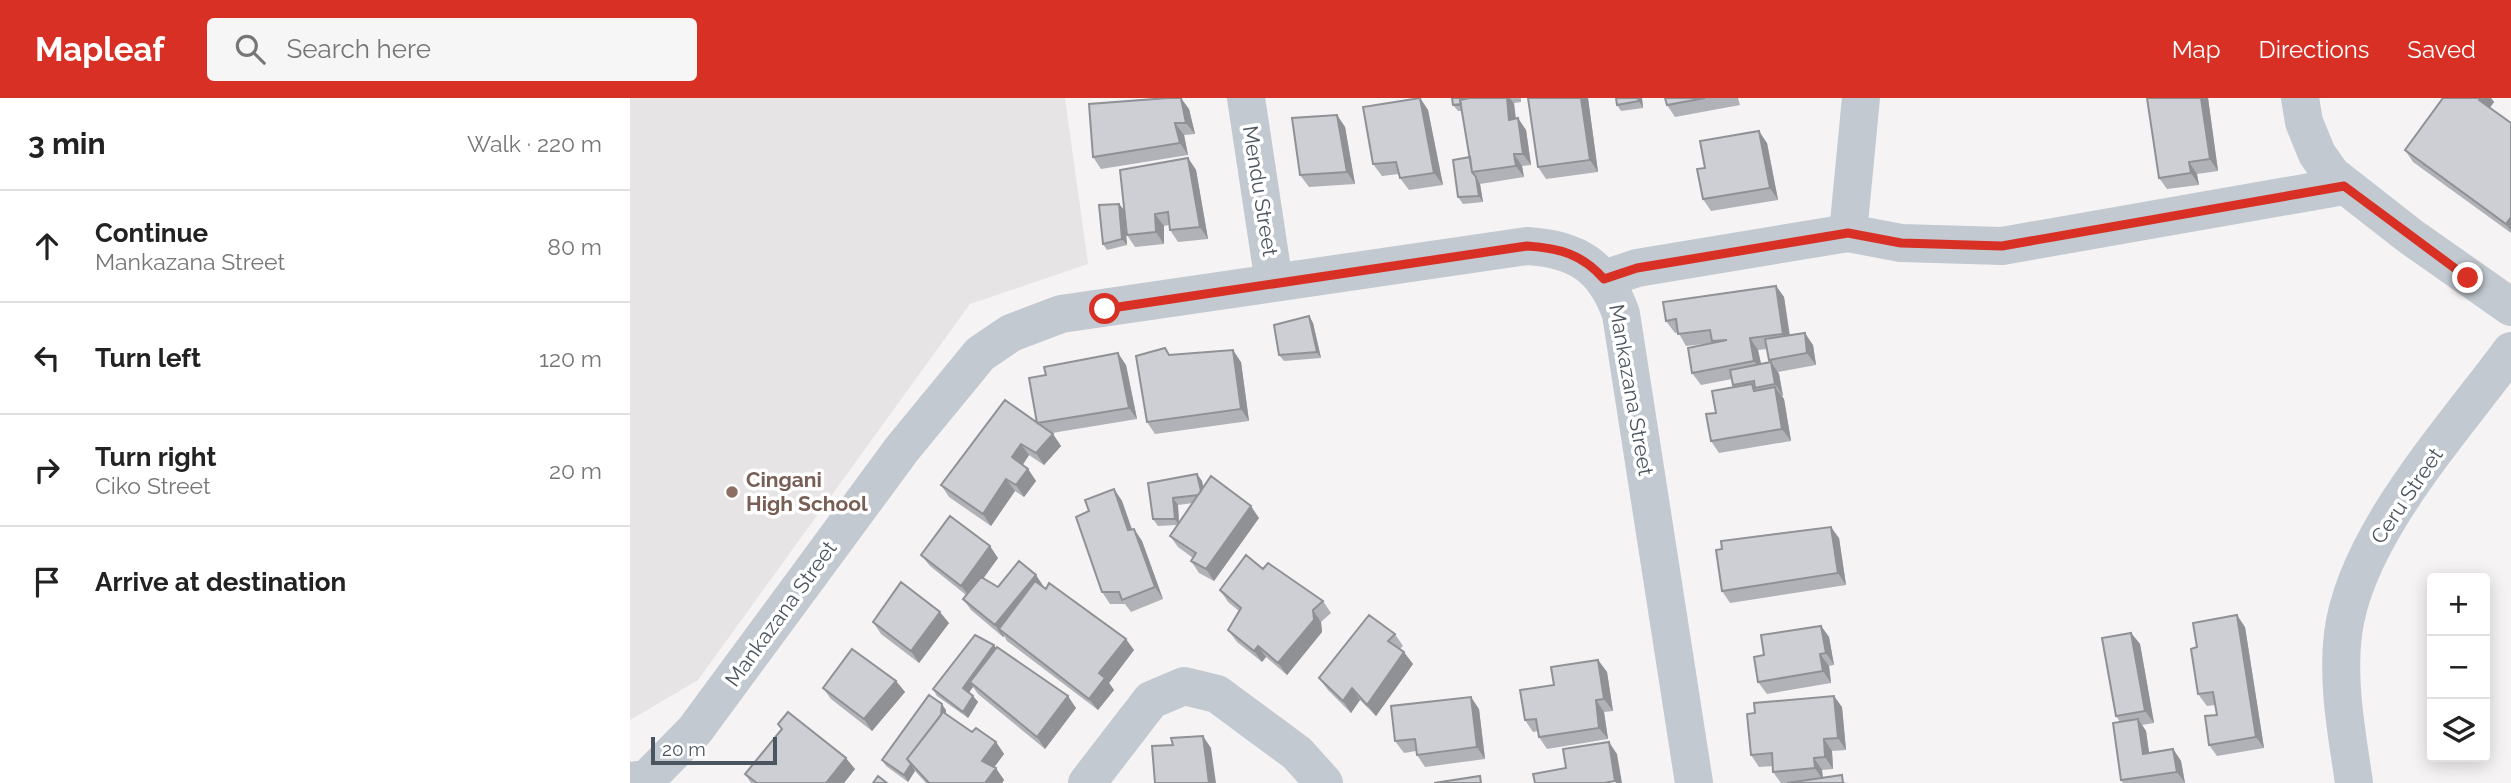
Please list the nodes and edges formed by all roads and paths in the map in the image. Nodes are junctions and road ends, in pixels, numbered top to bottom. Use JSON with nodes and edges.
{"nodes":[{"id":1,"x":1246,"y":98,"type":"edge"},
{"id":2,"x":1861,"y":98,"type":"edge"},
{"id":3,"x":2300,"y":98,"type":"edge"},
{"id":4,"x":2344,"y":186,"type":"junction"},
{"id":5,"x":1848,"y":233,"type":"junction"},
{"id":6,"x":1604,"y":279,"type":"junction"},
{"id":7,"x":1273,"y":283,"type":"junction"},
{"id":8,"x":2511,"y":307,"type":"edge"},
{"id":9,"x":2511,"y":351,"type":"edge"},
{"id":10,"x":641,"y":781,"type":"edge"},
{"id":11,"x":1087,"y":783,"type":"edge"},
{"id":12,"x":1324,"y":783,"type":"edge"},
{"id":13,"x":1694,"y":783,"type":"edge"},
{"id":14,"x":2354,"y":783,"type":"edge"}],
"edges":[{"from":1,"to":7,"type":"street","name":"Mendu Street"},
{"from":2,"to":5,"type":"street"},
{"from":3,"to":4,"type":"street"},
{"from":4,"to":5,"type":"street"},
{"from":4,"to":8,"type":"street"},
{"from":5,"to":6,"type":"street"},
{"from":6,"to":7,"type":"street","name":"Mankazana Street"},
{"from":6,"to":13,"type":"street","name":"Mankazana Street"},
{"from":7,"to":10,"type":"street","name":"Mankazana Street"},
{"from":9,"to":14,"type":"street","name":"Ceru Street"},
{"from":11,"to":12,"type":"street"}]}
